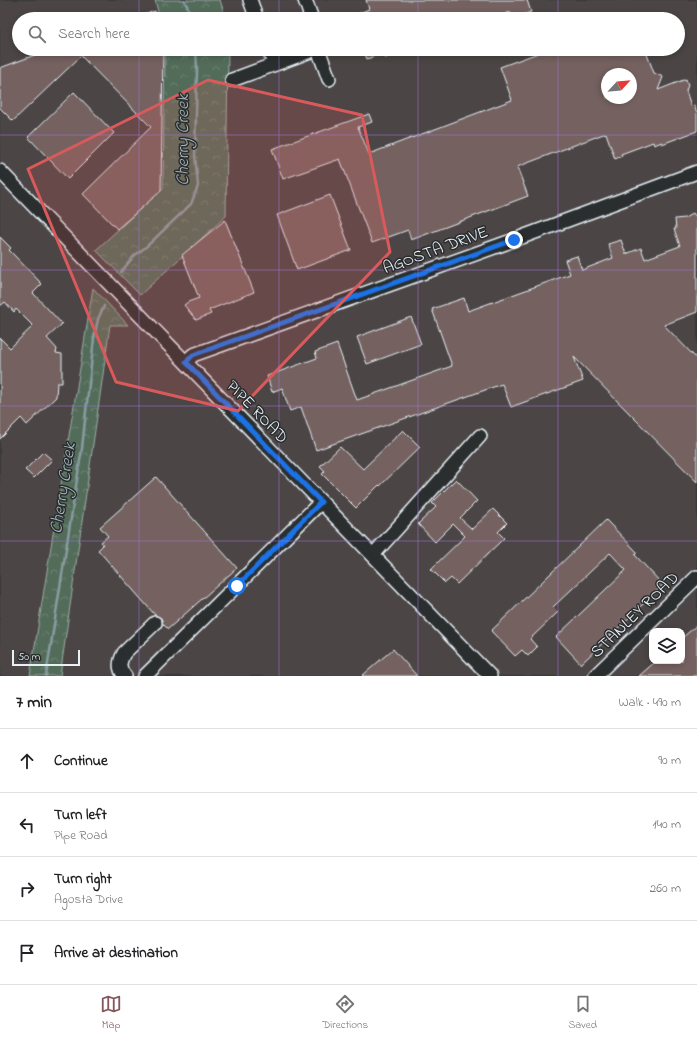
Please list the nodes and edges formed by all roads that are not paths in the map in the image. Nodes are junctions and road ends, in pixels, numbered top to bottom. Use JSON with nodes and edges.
{"nodes":[{"id":1,"x":250,"y":0,"type":"edge"},
{"id":2,"x":305,"y":0,"type":"edge"},
{"id":3,"x":254,"y":12,"type":"edge"},
{"id":4,"x":309,"y":12,"type":"edge"},
{"id":5,"x":271,"y":56,"type":"edge"},
{"id":6,"x":297,"y":56,"type":"edge"},
{"id":7,"x":320,"y":56,"type":"edge"},
{"id":8,"x":274,"y":64,"type":"junction"},
{"id":9,"x":329,"y":79,"type":"dead end"},
{"id":10,"x":232,"y":80,"type":"dead end"},
{"id":11,"x":0,"y":172,"type":"edge"},
{"id":12,"x":697,"y":172,"type":"edge"},
{"id":13,"x":186,"y":362,"type":"junction"},
{"id":14,"x":480,"y":436,"type":"dead end"},
{"id":15,"x":321,"y":502,"type":"junction"},
{"id":16,"x":373,"y":555,"type":"junction"},
{"id":17,"x":697,"y":577,"type":"edge"},
{"id":18,"x":155,"y":623,"type":"dead end"},
{"id":19,"x":125,"y":676,"type":"edge"},
{"id":20,"x":145,"y":676,"type":"edge"},
{"id":21,"x":490,"y":676,"type":"edge"},
{"id":22,"x":595,"y":676,"type":"edge"}],
"edges":[{"from":1,"to":3,"type":"street"},
{"from":2,"to":4,"type":"street"},
{"from":5,"to":8,"type":"street"},
{"from":6,"to":8,"type":"street"},
{"from":7,"to":9,"type":"street"},
{"from":8,"to":10,"type":"street"},
{"from":11,"to":13,"type":"street","name":"PIPE ROAD"},
{"from":12,"to":13,"type":"street","name":"AGOSTA DRIVE"},
{"from":13,"to":15,"type":"street","name":"PIPE ROAD"},
{"from":14,"to":16,"type":"street"},
{"from":15,"to":16,"type":"street","name":"PIPE ROAD"},
{"from":15,"to":20,"type":"street"},
{"from":16,"to":21,"type":"street","name":"PIPE ROAD"},
{"from":17,"to":22,"type":"street","name":"STANLEY ROAD"},
{"from":18,"to":19,"type":"street"}]}
